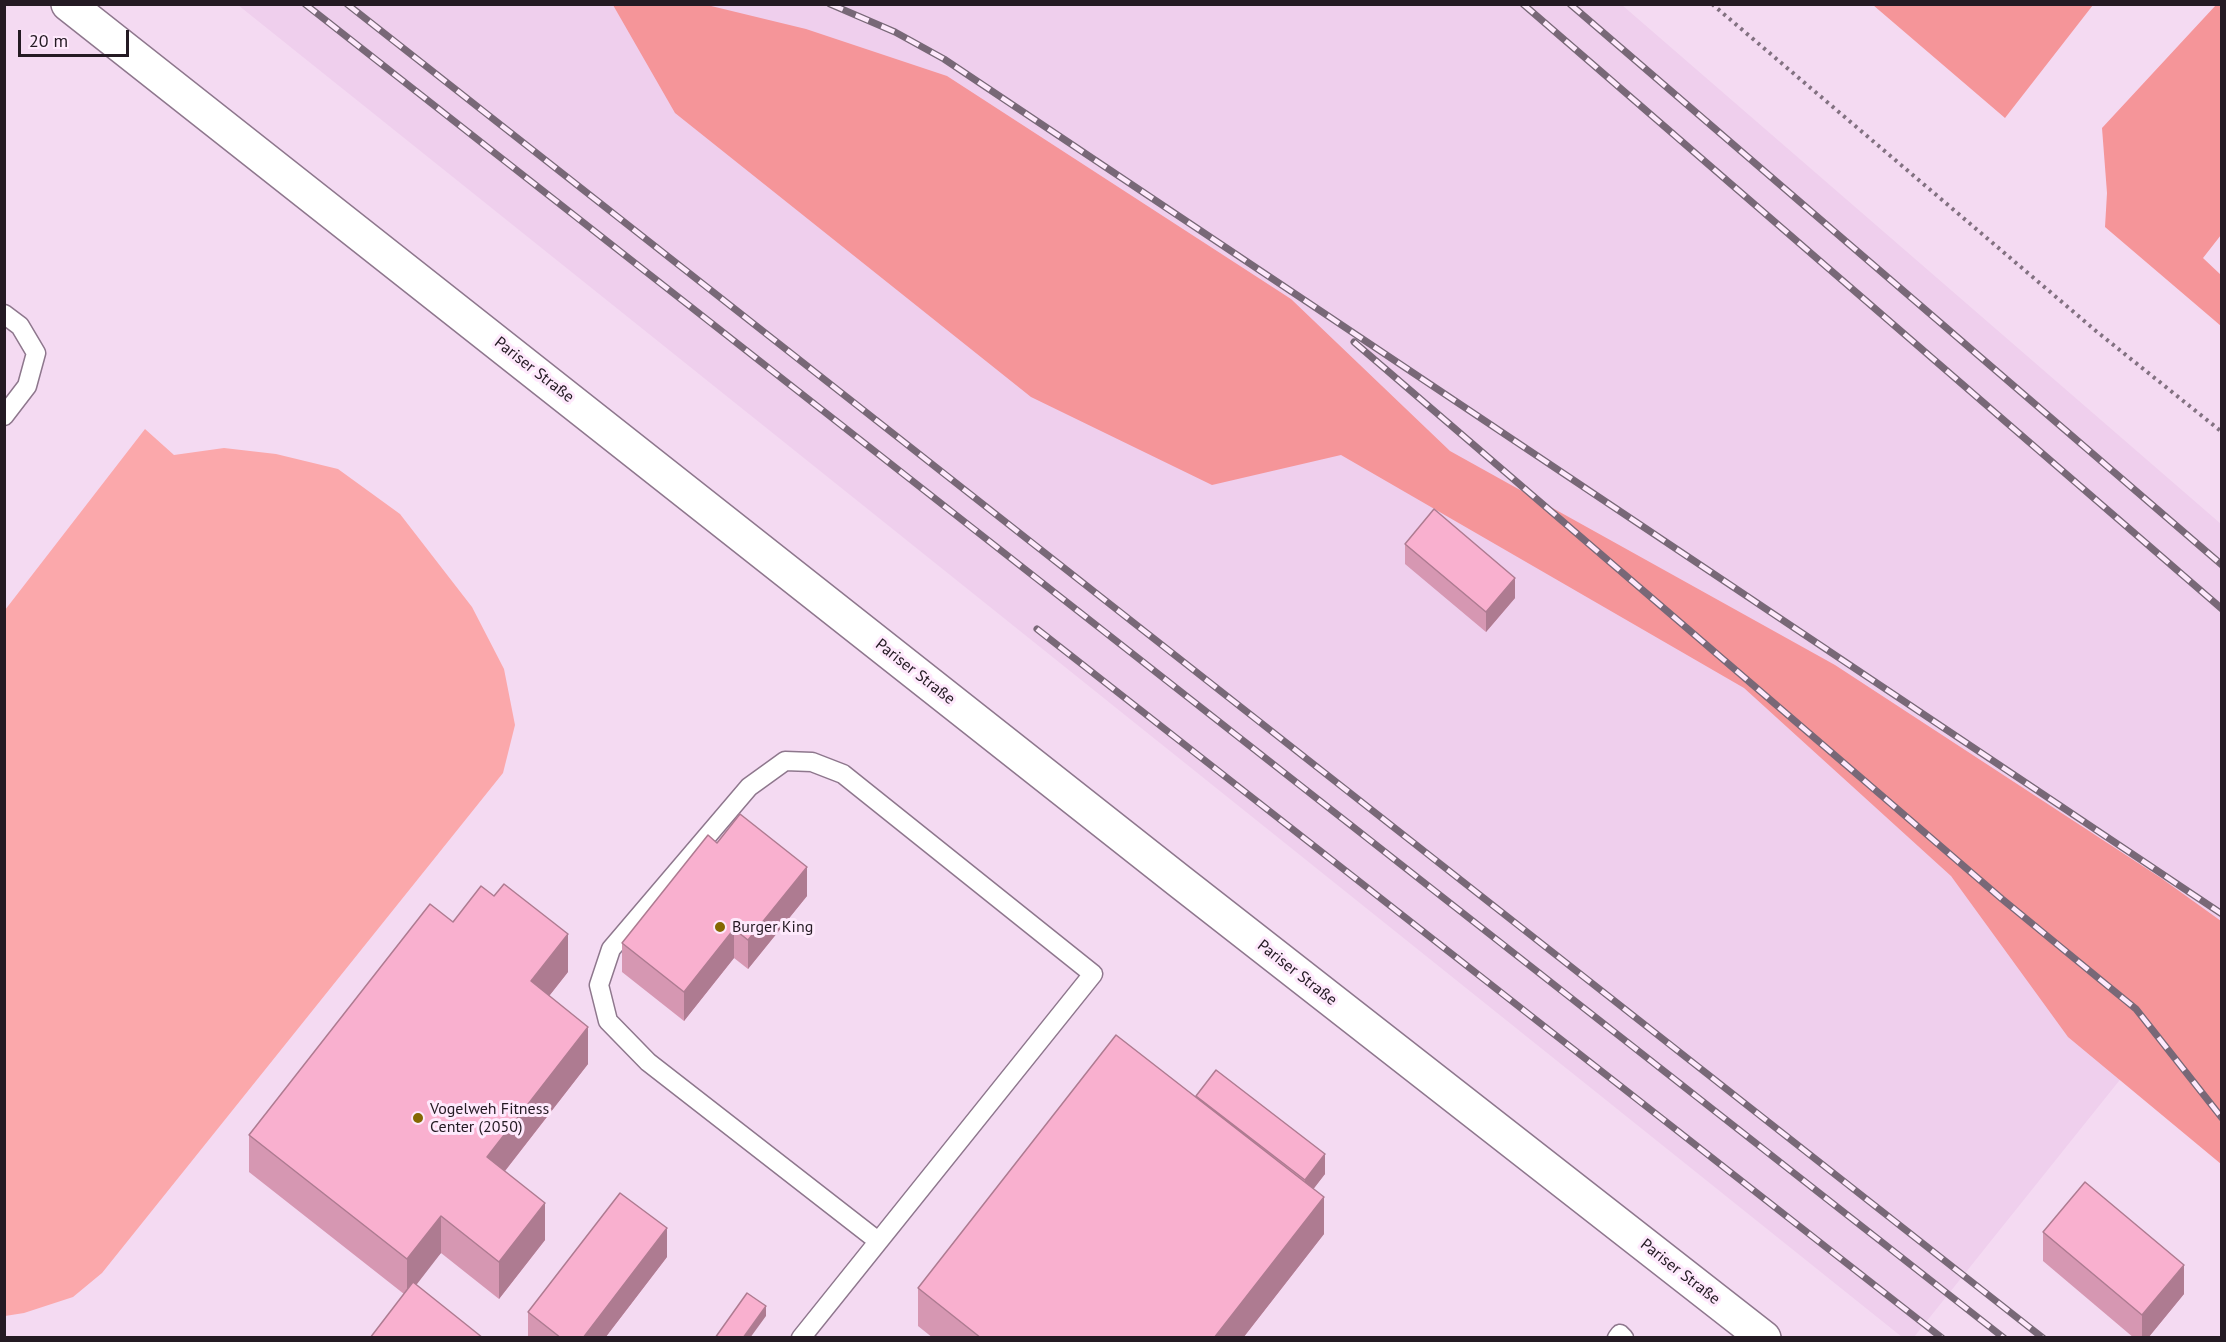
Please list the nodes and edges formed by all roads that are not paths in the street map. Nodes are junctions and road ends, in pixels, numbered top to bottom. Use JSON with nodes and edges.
{"nodes":[{"id":1,"x":68,"y":4,"type":"edge"},
{"id":2,"x":4,"y":314,"type":"edge"},
{"id":3,"x":4,"y":416,"type":"edge"},
{"id":4,"x":878,"y":1241,"type":"junction"},
{"id":5,"x":801,"y":1338,"type":"edge"},
{"id":6,"x":1617,"y":1338,"type":"edge"},
{"id":7,"x":1624,"y":1338,"type":"edge"},
{"id":8,"x":1764,"y":1338,"type":"edge"}],
"edges":[{"from":1,"to":8,"type":"main road","name":"Pariser Straße"},
{"from":2,"to":3,"type":"lane"},
{"from":4,"to":4,"type":"lane"},
{"from":4,"to":5,"type":"lane"},
{"from":6,"to":7,"type":"lane"}]}
